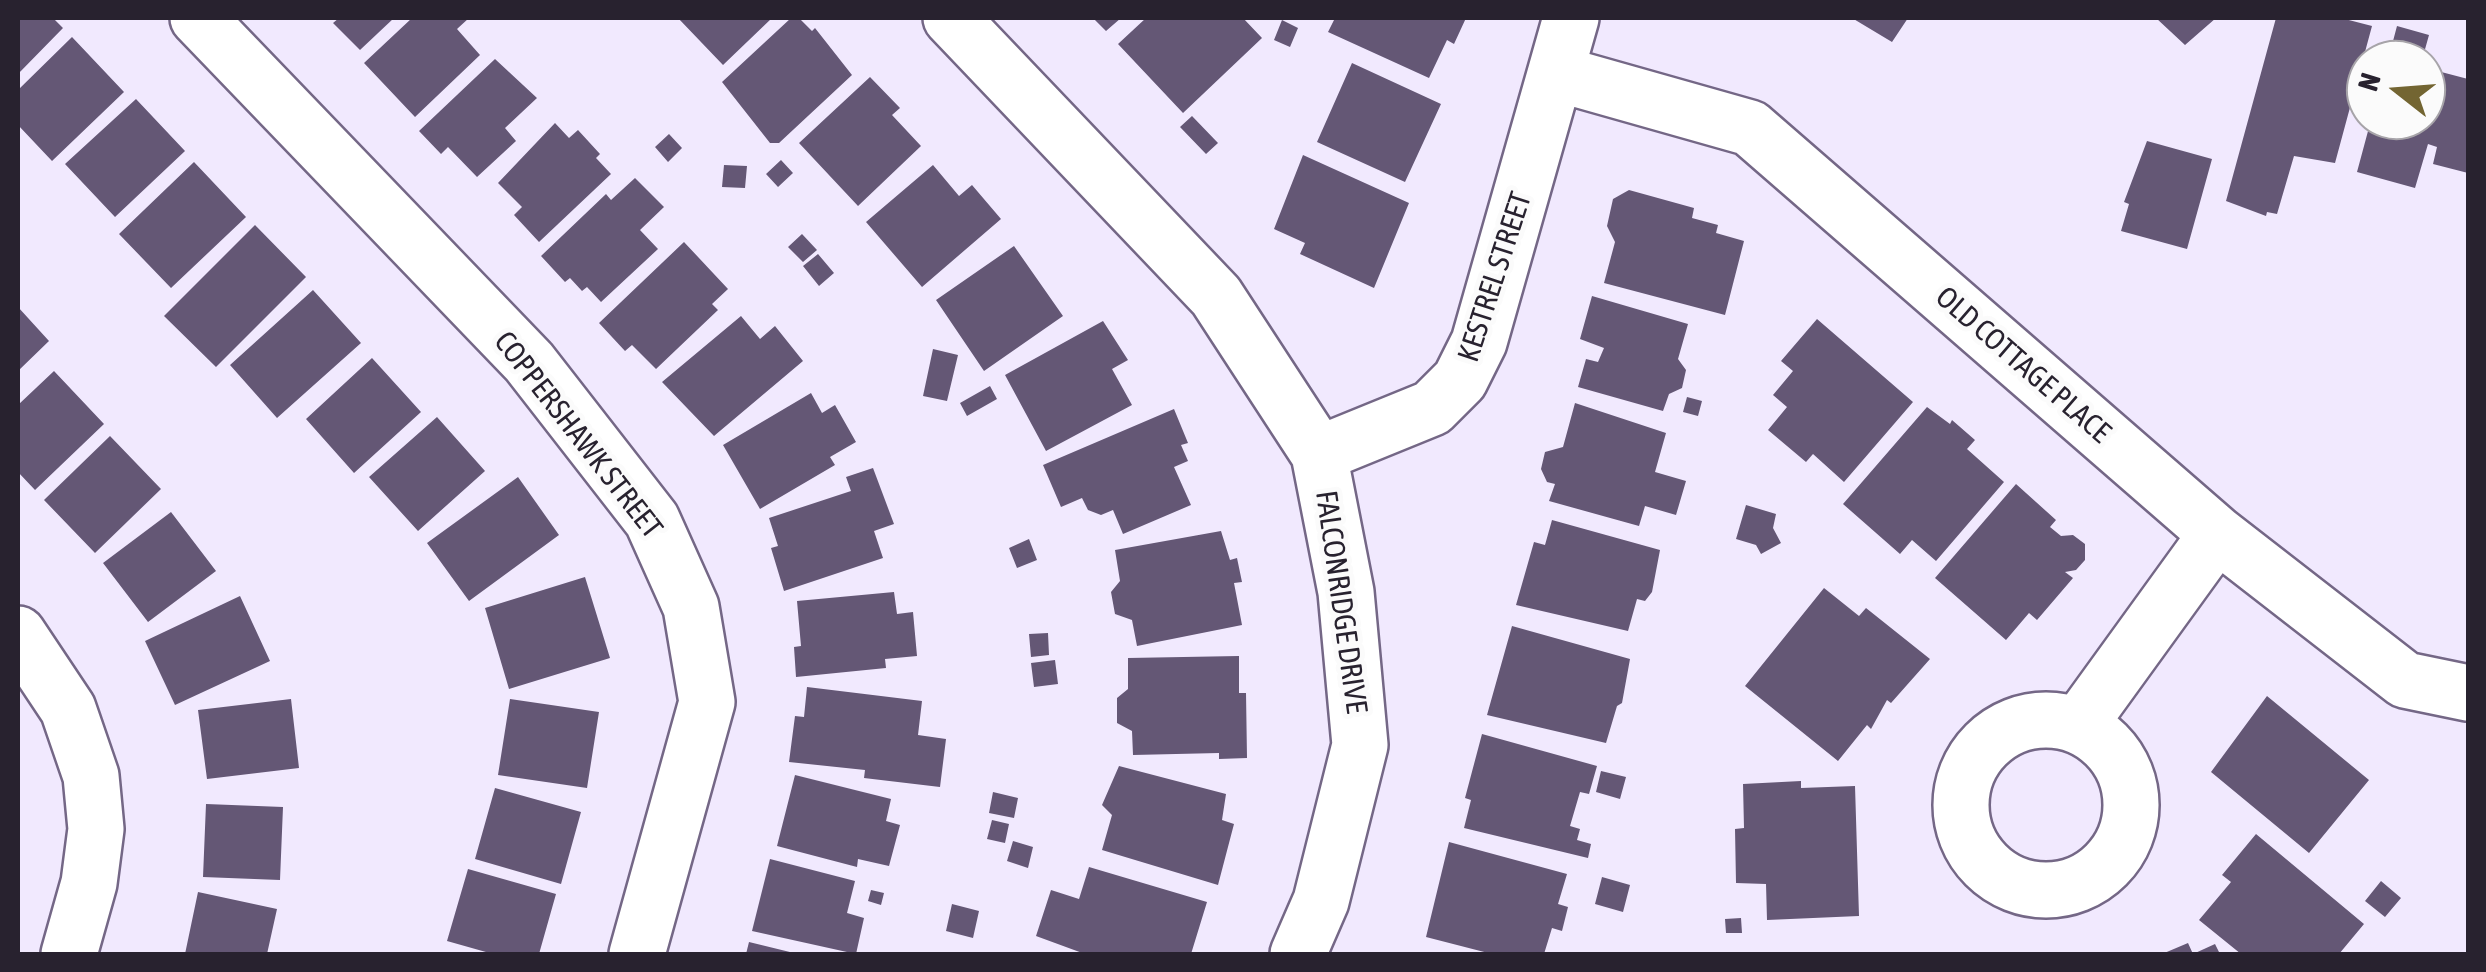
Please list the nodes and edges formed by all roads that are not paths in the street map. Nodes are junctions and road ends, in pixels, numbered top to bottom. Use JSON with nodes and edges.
{"nodes":[{"id":1,"x":198,"y":18,"type":"edge"},
{"id":2,"x":951,"y":18,"type":"edge"},
{"id":3,"x":1572,"y":18,"type":"edge"},
{"id":4,"x":1559,"y":74,"type":"junction"},
{"id":5,"x":1319,"y":454,"type":"junction"},
{"id":6,"x":2217,"y":534,"type":"junction"},
{"id":7,"x":18,"y":634,"type":"edge"},
{"id":8,"x":2468,"y":693,"type":"edge"},
{"id":9,"x":2078,"y":726,"type":"dead end"},
{"id":10,"x":69,"y":954,"type":"edge"},
{"id":11,"x":637,"y":954,"type":"edge"},
{"id":12,"x":1298,"y":954,"type":"edge"}],
"edges":[{"from":1,"to":11,"type":"street","name":"COPPERSHAWK STREET"},
{"from":2,"to":5,"type":"street","name":"FALCONRIDGE DRIVE"},
{"from":3,"to":4,"type":"street","name":"KESTREL STREET"},
{"from":4,"to":5,"type":"street","name":"KESTREL STREET"},
{"from":4,"to":6,"type":"street","name":"OLD COTTAGE PLACE"},
{"from":5,"to":12,"type":"street","name":"FALCONRIDGE DRIVE"},
{"from":6,"to":8,"type":"street","name":"OLD COTTAGE PLACE"},
{"from":6,"to":9,"type":"street"},
{"from":7,"to":10,"type":"street"}]}
